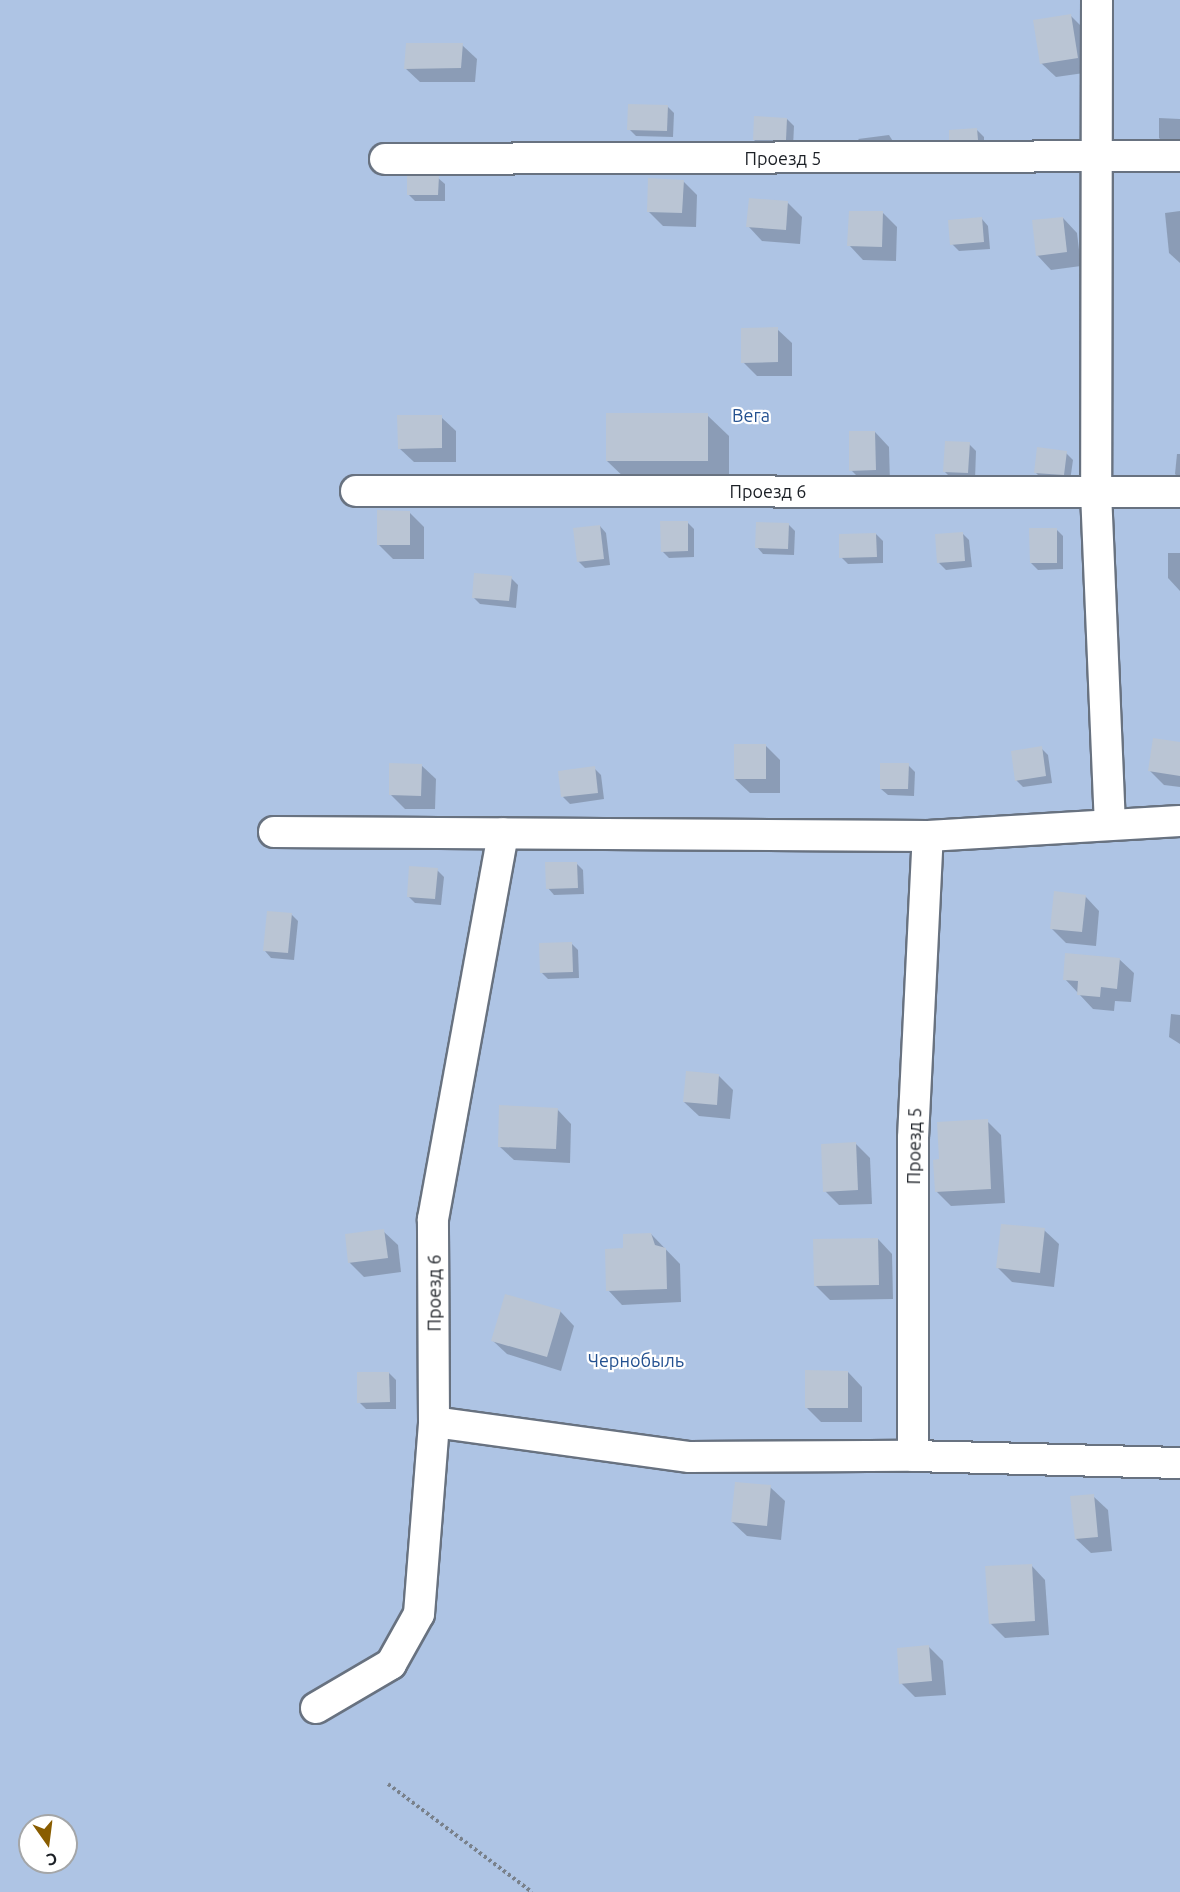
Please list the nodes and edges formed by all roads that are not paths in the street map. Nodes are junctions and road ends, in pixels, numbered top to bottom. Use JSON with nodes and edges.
{"nodes":[{"id":1,"x":1097,"y":0,"type":"edge"},
{"id":2,"x":1180,"y":156,"type":"edge"},
{"id":3,"x":1097,"y":157,"type":"junction"},
{"id":4,"x":385,"y":159,"type":"dead end"},
{"id":5,"x":356,"y":490,"type":"dead end"},
{"id":6,"x":1096,"y":492,"type":"junction"},
{"id":7,"x":1180,"y":492,"type":"edge"},
{"id":8,"x":1180,"y":821,"type":"edge"},
{"id":9,"x":1110,"y":823,"type":"junction"},
{"id":10,"x":274,"y":832,"type":"dead end"},
{"id":11,"x":503,"y":833,"type":"junction"},
{"id":12,"x":928,"y":836,"type":"junction"},
{"id":13,"x":434,"y":1422,"type":"junction"},
{"id":14,"x":913,"y":1456,"type":"junction"},
{"id":15,"x":1180,"y":1463,"type":"edge"},
{"id":16,"x":316,"y":1708,"type":"dead end"}],
"edges":[{"from":1,"to":3,"type":"street"},
{"from":2,"to":3,"type":"street","name":"Проезд 5"},
{"from":3,"to":4,"type":"street","name":"Проезд 5"},
{"from":3,"to":6,"type":"street"},
{"from":5,"to":6,"type":"street","name":"Проезд 6"},
{"from":6,"to":7,"type":"street","name":"Проезд 6"},
{"from":6,"to":9,"type":"street"},
{"from":8,"to":9,"type":"street"},
{"from":9,"to":12,"type":"street"},
{"from":10,"to":11,"type":"street"},
{"from":11,"to":12,"type":"street"},
{"from":11,"to":13,"type":"street","name":"Проезд 6"},
{"from":12,"to":14,"type":"street","name":"Проезд 5"},
{"from":13,"to":14,"type":"street"},
{"from":13,"to":16,"type":"street","name":"Проезд 6"},
{"from":14,"to":15,"type":"street"}]}
